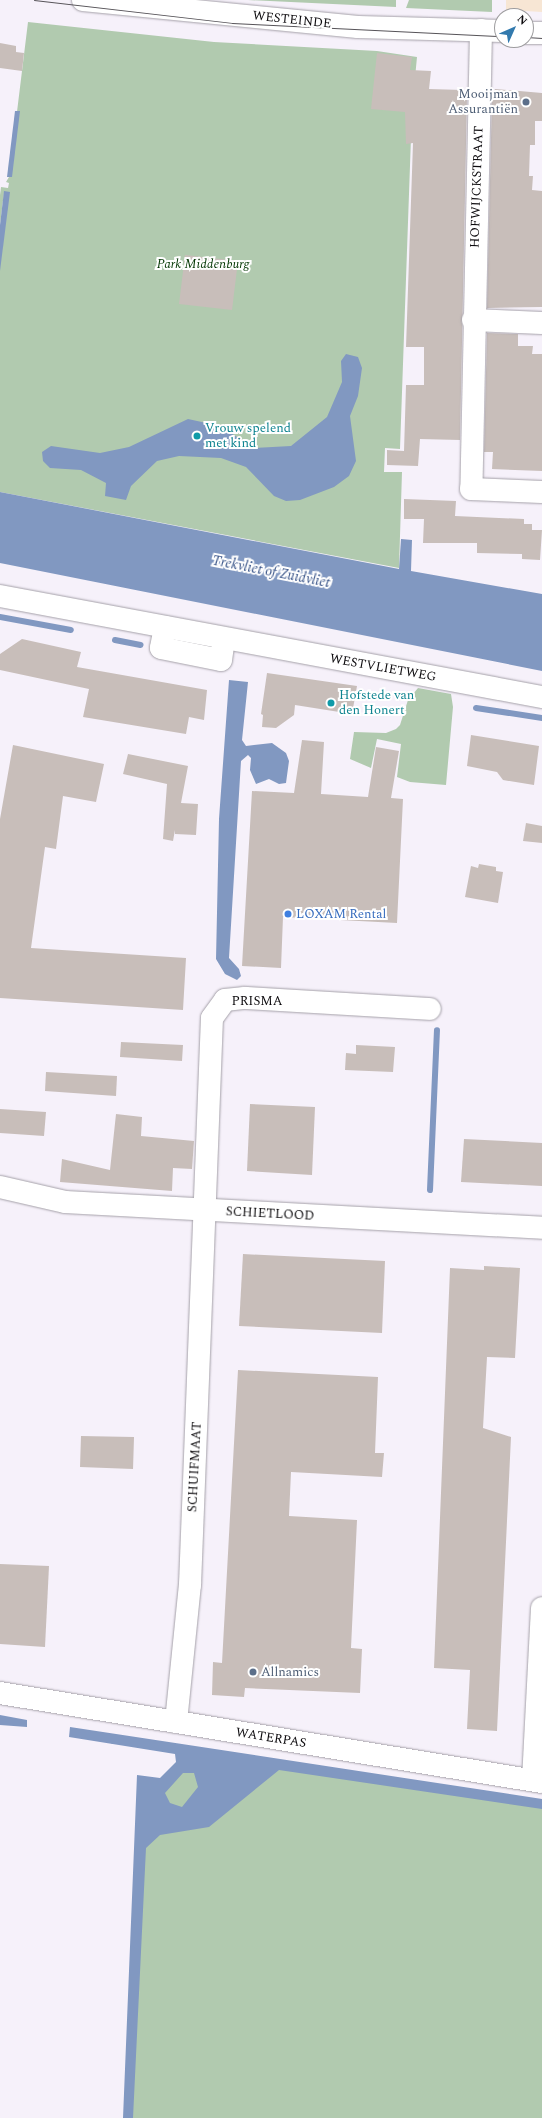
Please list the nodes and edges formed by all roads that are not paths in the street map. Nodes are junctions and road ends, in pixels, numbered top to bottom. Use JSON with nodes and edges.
{"nodes":[{"id":1,"x":83,"y":0,"type":"edge"},
{"id":2,"x":492,"y":31,"type":"edge"},
{"id":3,"x":473,"y":320,"type":"junction"},
{"id":4,"x":542,"y":323,"type":"edge"},
{"id":5,"x":542,"y":492,"type":"edge"},
{"id":6,"x":0,"y":596,"type":"edge"},
{"id":7,"x":542,"y":697,"type":"edge"},
{"id":8,"x":430,"y":1009,"type":"dead end"},
{"id":9,"x":0,"y":1187,"type":"edge"},
{"id":10,"x":204,"y":1211,"type":"junction"},
{"id":11,"x":542,"y":1228,"type":"edge"},
{"id":12,"x":542,"y":1608,"type":"edge"},
{"id":13,"x":0,"y":1693,"type":"edge"},
{"id":14,"x":176,"y":1722,"type":"junction"},
{"id":15,"x":538,"y":1781,"type":"edge"}],
"edges":[{"from":1,"to":2,"type":"street","name":"WESTEINDE"},
{"from":2,"to":3,"type":"street","name":"HOFWIJCKSTRAAT"},
{"from":3,"to":4,"type":"street"},
{"from":3,"to":5,"type":"street","name":"HOFWIJCKSTRAAT"},
{"from":6,"to":7,"type":"street","name":"WESTVLIETWEG"},
{"from":8,"to":10,"type":"street","name":"PRISMA"},
{"from":9,"to":10,"type":"street","name":"SCHIETLOOD"},
{"from":10,"to":11,"type":"street","name":"SCHIETLOOD"},
{"from":10,"to":14,"type":"street","name":"SCHUIFMAAT"},
{"from":12,"to":15,"type":"street"},
{"from":13,"to":14,"type":"street","name":"WATERPAS"},
{"from":14,"to":15,"type":"street","name":"WATERPAS"}]}
